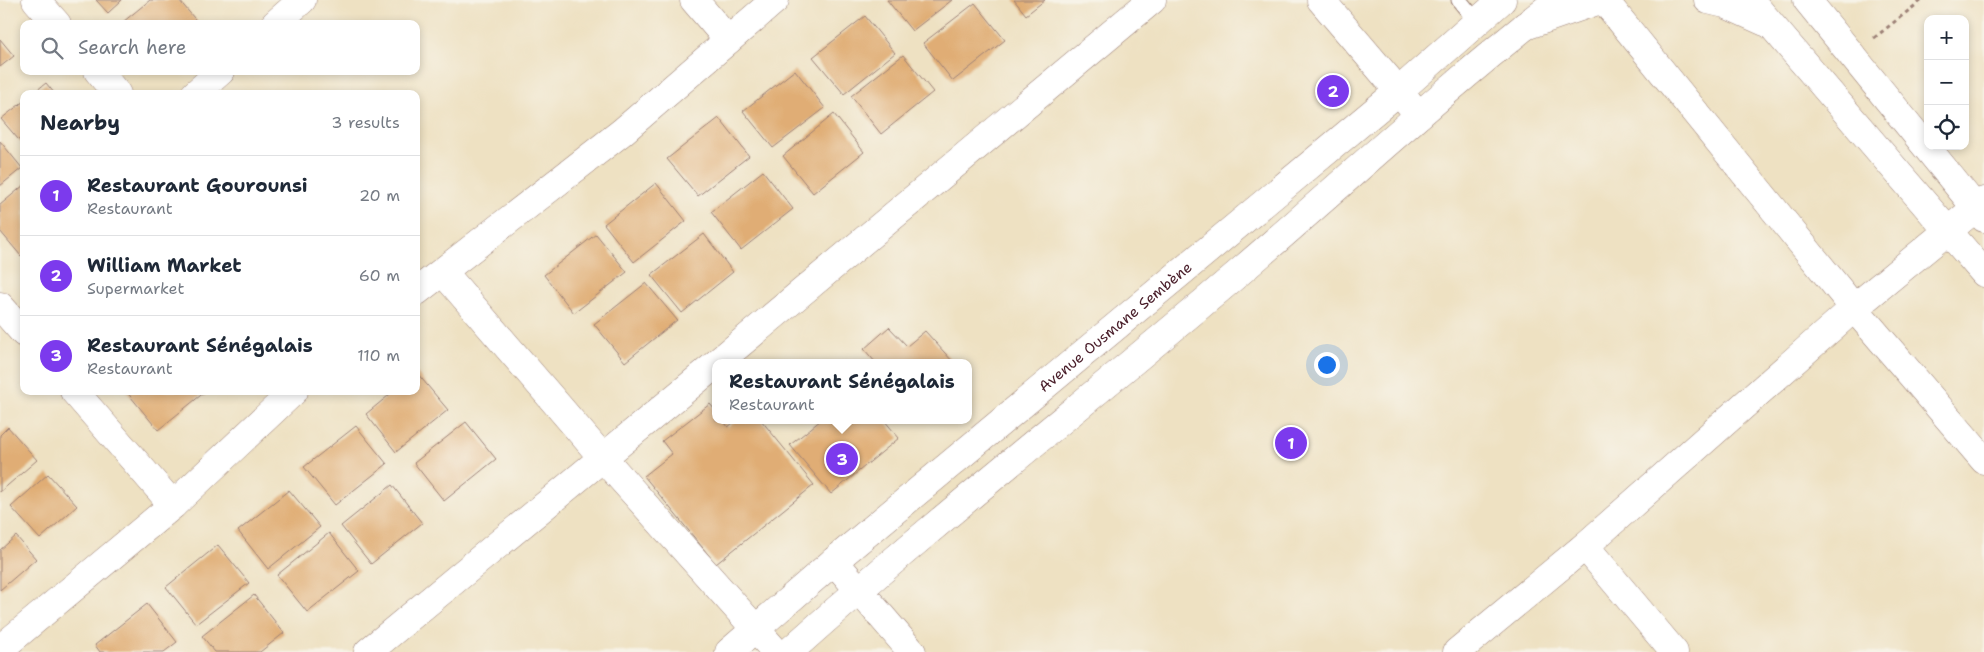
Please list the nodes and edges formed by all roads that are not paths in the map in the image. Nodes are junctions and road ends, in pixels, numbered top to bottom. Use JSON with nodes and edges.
{"nodes":[{"id":1,"x":36,"y":0,"type":"edge"},
{"id":2,"x":302,"y":0,"type":"edge"},
{"id":3,"x":694,"y":0,"type":"edge"},
{"id":4,"x":776,"y":0,"type":"edge"},
{"id":5,"x":1152,"y":0,"type":"edge"},
{"id":6,"x":1321,"y":0,"type":"edge"},
{"id":7,"x":1459,"y":0,"type":"edge"},
{"id":8,"x":1502,"y":0,"type":"edge"},
{"id":9,"x":1558,"y":0,"type":"edge"},
{"id":10,"x":1600,"y":0,"type":"edge"},
{"id":11,"x":1604,"y":0,"type":"edge"},
{"id":12,"x":1708,"y":0,"type":"edge"},
{"id":13,"x":1750,"y":0,"type":"edge"},
{"id":14,"x":1807,"y":0,"type":"edge"},
{"id":15,"x":54,"y":20,"type":"edge"},
{"id":16,"x":280,"y":20,"type":"edge"},
{"id":17,"x":1477,"y":22,"type":"junction"},
{"id":18,"x":1771,"y":25,"type":"junction"},
{"id":19,"x":1525,"y":26,"type":"junction"},
{"id":20,"x":728,"y":40,"type":"junction"},
{"id":21,"x":101,"y":75,"type":"edge"},
{"id":22,"x":216,"y":75,"type":"edge"},
{"id":23,"x":114,"y":90,"type":"edge"},
{"id":24,"x":200,"y":90,"type":"edge"},
{"id":25,"x":1400,"y":90,"type":"junction"},
{"id":26,"x":1419,"y":115,"type":"junction"},
{"id":27,"x":1981,"y":209,"type":"edge"},
{"id":28,"x":1948,"y":230,"type":"junction"},
{"id":29,"x":443,"y":272,"type":"junction"},
{"id":30,"x":1984,"y":273,"type":"edge"},
{"id":31,"x":420,"y":289,"type":"edge"},
{"id":32,"x":0,"y":306,"type":"edge"},
{"id":33,"x":1854,"y":308,"type":"junction"},
{"id":34,"x":20,"y":328,"type":"edge"},
{"id":35,"x":721,"y":359,"type":"edge"},
{"id":36,"x":712,"y":366,"type":"edge"},
{"id":37,"x":77,"y":395,"type":"edge"},
{"id":38,"x":290,"y":395,"type":"edge"},
{"id":39,"x":603,"y":458,"type":"junction"},
{"id":40,"x":1984,"y":460,"type":"edge"},
{"id":41,"x":173,"y":505,"type":"junction"},
{"id":42,"x":1585,"y":546,"type":"junction"},
{"id":43,"x":834,"y":561,"type":"junction"},
{"id":44,"x":858,"y":589,"type":"junction"},
{"id":45,"x":756,"y":629,"type":"junction"},
{"id":46,"x":0,"y":649,"type":"edge"},
{"id":47,"x":368,"y":652,"type":"edge"},
{"id":48,"x":729,"y":652,"type":"edge"},
{"id":49,"x":776,"y":652,"type":"edge"},
{"id":50,"x":789,"y":652,"type":"edge"},
{"id":51,"x":912,"y":652,"type":"edge"},
{"id":52,"x":1457,"y":652,"type":"edge"},
{"id":53,"x":1674,"y":652,"type":"edge"}],
"edges":[{"from":1,"to":15,"type":"main road"},
{"from":2,"to":16,"type":"main road"},
{"from":3,"to":20,"type":"main road"},
{"from":4,"to":20,"type":"main road"},
{"from":5,"to":35,"type":"main road"},
{"from":6,"to":25,"type":"main road"},
{"from":7,"to":17,"type":"lane"},
{"from":8,"to":17,"type":"main road","name":"Avenue Ousmane Sembène"},
{"from":9,"to":19,"type":"main road"},
{"from":10,"to":19,"type":"main road"},
{"from":11,"to":33,"type":"main road"},
{"from":12,"to":18,"type":"main road"},
{"from":13,"to":18,"type":"main road"},
{"from":14,"to":27,"type":"main road"},
{"from":17,"to":25,"type":"main road","name":"Avenue Ousmane Sembène"},
{"from":18,"to":28,"type":"main road"},
{"from":19,"to":26,"type":"main road"},
{"from":20,"to":29,"type":"main road"},
{"from":21,"to":23,"type":"main road"},
{"from":22,"to":24,"type":"main road"},
{"from":25,"to":26,"type":"main road"},
{"from":25,"to":43,"type":"main road","name":"Avenue Ousmane Sembène"},
{"from":26,"to":44,"type":"main road"},
{"from":27,"to":28,"type":"main road"},
{"from":28,"to":30,"type":"main road"},
{"from":28,"to":33,"type":"main road"},
{"from":29,"to":31,"type":"main road"},
{"from":29,"to":39,"type":"main road"},
{"from":32,"to":34,"type":"main road"},
{"from":33,"to":40,"type":"main road"},
{"from":33,"to":42,"type":"main road"},
{"from":36,"to":39,"type":"main road"},
{"from":37,"to":41,"type":"main road"},
{"from":38,"to":41,"type":"main road"},
{"from":39,"to":45,"type":"main road"},
{"from":39,"to":47,"type":"main road"},
{"from":41,"to":46,"type":"main road"},
{"from":42,"to":52,"type":"main road"},
{"from":42,"to":53,"type":"main road"},
{"from":43,"to":44,"type":"main road"},
{"from":43,"to":45,"type":"main road","name":"Avenue Ousmane Sembène"},
{"from":44,"to":50,"type":"main road"},
{"from":44,"to":51,"type":"main road"},
{"from":45,"to":48,"type":"main road","name":"Avenue Ousmane Sembène"},
{"from":45,"to":49,"type":"main road"}]}
